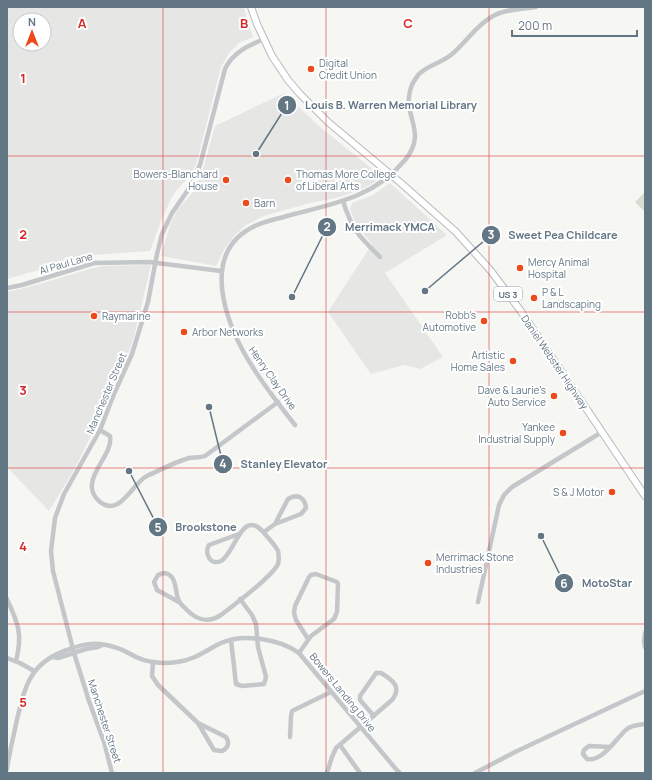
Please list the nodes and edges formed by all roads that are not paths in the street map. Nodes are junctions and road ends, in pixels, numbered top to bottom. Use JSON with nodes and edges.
{"nodes":[{"id":1,"x":251,"y":7,"type":"edge"},
{"id":2,"x":536,"y":7,"type":"edge"},
{"id":3,"x":264,"y":39,"type":"junction"},
{"id":4,"x":390,"y":175,"type":"junction"},
{"id":5,"x":343,"y":201,"type":"junction"},
{"id":6,"x":380,"y":257,"type":"dead end"},
{"id":7,"x":155,"y":262,"type":"junction"},
{"id":8,"x":221,"y":271,"type":"junction"},
{"id":9,"x":7,"y":288,"type":"edge"},
{"id":10,"x":278,"y":402,"type":"junction"},
{"id":11,"x":295,"y":425,"type":"dead end"},
{"id":12,"x":100,"y":430,"type":"junction"},
{"id":13,"x":602,"y":432,"type":"junction"},
{"id":14,"x":645,"y":496,"type":"edge"},
{"id":15,"x":275,"y":524,"type":"junction"},
{"id":16,"x":264,"y":532,"type":"junction"},
{"id":17,"x":239,"y":534,"type":"junction"},
{"id":18,"x":7,"y":599,"type":"edge"},
{"id":19,"x":240,"y":599,"type":"junction"},
{"id":20,"x":179,"y":602,"type":"junction"},
{"id":21,"x":478,"y":602,"type":"dead end"},
{"id":22,"x":645,"y":633,"type":"edge"},
{"id":23,"x":257,"y":639,"type":"junction"},
{"id":24,"x":308,"y":639,"type":"junction"},
{"id":25,"x":231,"y":640,"type":"junction"},
{"id":26,"x":102,"y":645,"type":"junction"},
{"id":27,"x":645,"y":647,"type":"edge"},
{"id":28,"x":73,"y":648,"type":"junction"},
{"id":29,"x":74,"y":653,"type":"junction"},
{"id":30,"x":299,"y":653,"type":"junction"},
{"id":31,"x":53,"y":657,"type":"junction"},
{"id":32,"x":7,"y":658,"type":"edge"},
{"id":33,"x":16,"y":661,"type":"junction"},
{"id":34,"x":153,"y":662,"type":"junction"},
{"id":35,"x":34,"y":671,"type":"junction"},
{"id":36,"x":645,"y":691,"type":"edge"},
{"id":37,"x":331,"y":692,"type":"junction"},
{"id":38,"x":374,"y":716,"type":"junction"},
{"id":39,"x":198,"y":723,"type":"junction"},
{"id":40,"x":645,"y":724,"type":"edge"},
{"id":41,"x":361,"y":727,"type":"junction"},
{"id":42,"x":290,"y":737,"type":"dead end"},
{"id":43,"x":340,"y":745,"type":"junction"},
{"id":44,"x":610,"y":747,"type":"junction"},
{"id":45,"x":7,"y":769,"type":"edge"},
{"id":46,"x":112,"y":773,"type":"edge"},
{"id":47,"x":327,"y":773,"type":"edge"},
{"id":48,"x":360,"y":773,"type":"edge"},
{"id":49,"x":400,"y":773,"type":"edge"},
{"id":50,"x":475,"y":773,"type":"edge"}],
"edges":[{"from":1,"to":3,"type":"main road","name":"Daniel Webster Highway","number":"US 3"},
{"from":2,"to":4,"type":"street","name":"Henry Clay Drive"},
{"from":3,"to":4,"type":"main road","name":"Daniel Webster Highway","number":"US 3"},
{"from":3,"to":7,"type":"street","name":"Manchester Street"},
{"from":4,"to":5,"type":"street","name":"Henry Clay Drive"},
{"from":4,"to":13,"type":"main road","name":"Daniel Webster Highway","number":"US 3"},
{"from":5,"to":6,"type":"street"},
{"from":5,"to":8,"type":"street","name":"Henry Clay Drive"},
{"from":7,"to":8,"type":"street"},
{"from":7,"to":9,"type":"street","name":"Al Paul Lane"},
{"from":7,"to":12,"type":"street","name":"Manchester Street"},
{"from":8,"to":10,"type":"street","name":"Henry Clay Drive"},
{"from":10,"to":11,"type":"street","name":"Henry Clay Drive"},
{"from":10,"to":12,"type":"street"},
{"from":12,"to":28,"type":"street","name":"Manchester Street"},
{"from":13,"to":14,"type":"main road","name":"Daniel Webster Highway","number":"US 3"},
{"from":13,"to":21,"type":"street"},
{"from":15,"to":15,"type":"street"},
{"from":15,"to":16,"type":"street"},
{"from":16,"to":17,"type":"street"},
{"from":16,"to":19,"type":"street"},
{"from":17,"to":17,"type":"street"},
{"from":18,"to":33,"type":"street"},
{"from":19,"to":20,"type":"street"},
{"from":19,"to":23,"type":"street"},
{"from":20,"to":20,"type":"street"},
{"from":22,"to":27,"type":"street"},
{"from":23,"to":25,"type":"street","name":"Bowers Landing Drive"},
{"from":23,"to":25,"type":"street"},
{"from":23,"to":30,"type":"street","name":"Bowers Landing Drive"},
{"from":24,"to":24,"type":"street"},
{"from":24,"to":30,"type":"street"},
{"from":25,"to":34,"type":"street","name":"Bowers Landing Drive"},
{"from":26,"to":28,"type":"street","name":"Bowers Landing Drive"},
{"from":26,"to":29,"type":"street"},
{"from":26,"to":34,"type":"street","name":"Bowers Landing Drive"},
{"from":28,"to":29,"type":"street","name":"Manchester Street"},
{"from":28,"to":31,"type":"street","name":"Bowers Landing Drive"},
{"from":29,"to":31,"type":"street"},
{"from":29,"to":46,"type":"street","name":"Manchester Street"},
{"from":30,"to":37,"type":"street","name":"Bowers Landing Drive"},
{"from":31,"to":35,"type":"street"},
{"from":32,"to":33,"type":"street"},
{"from":33,"to":35,"type":"street"},
{"from":34,"to":39,"type":"street"},
{"from":35,"to":45,"type":"street"},
{"from":36,"to":50,"type":"street"},
{"from":37,"to":41,"type":"street","name":"Bowers Landing Drive"},
{"from":37,"to":42,"type":"street"},
{"from":38,"to":38,"type":"street"},
{"from":38,"to":41,"type":"street"},
{"from":39,"to":39,"type":"street"},
{"from":40,"to":44,"type":"street"},
{"from":41,"to":43,"type":"street"},
{"from":41,"to":49,"type":"street","name":"Bowers Landing Drive"},
{"from":43,"to":47,"type":"street"},
{"from":43,"to":48,"type":"street"},
{"from":44,"to":44,"type":"street"}]}
